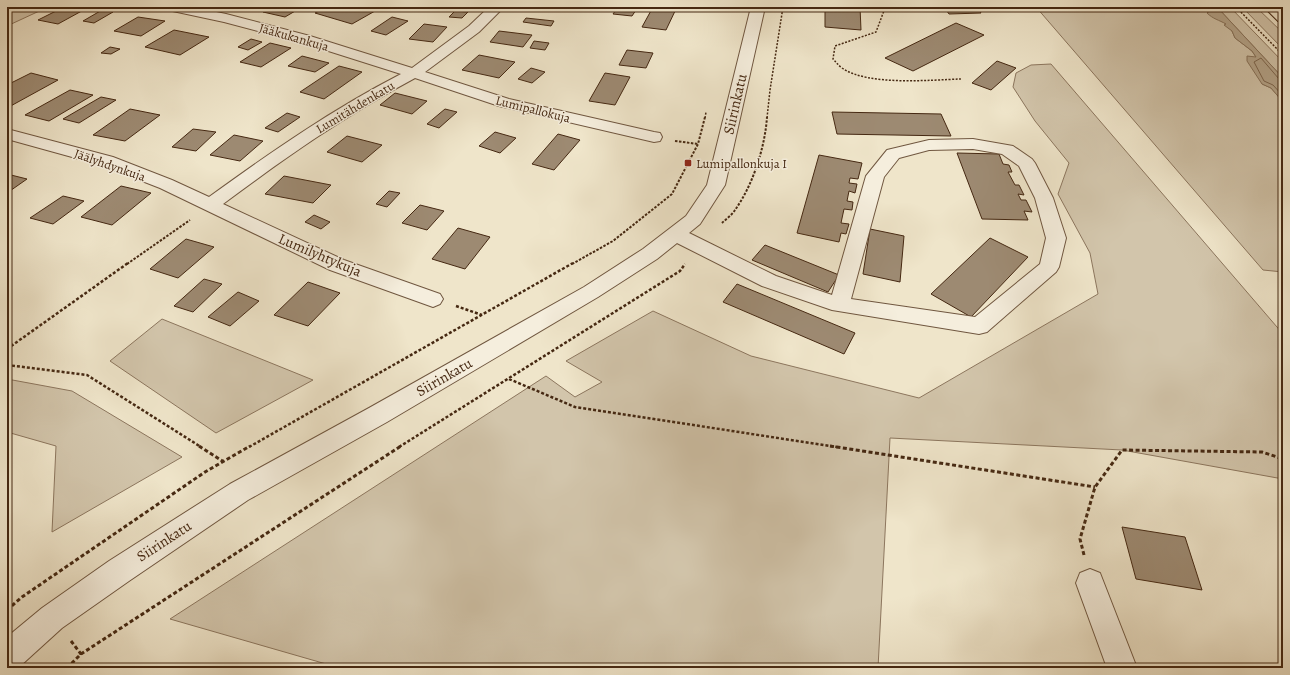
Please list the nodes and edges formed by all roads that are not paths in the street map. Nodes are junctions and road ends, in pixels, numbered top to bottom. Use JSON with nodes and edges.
{"nodes":[{"id":1,"x":173,"y":7,"type":"edge"},
{"id":2,"x":497,"y":7,"type":"edge"},
{"id":3,"x":758,"y":7,"type":"edge"},
{"id":4,"x":1271,"y":7,"type":"edge"},
{"id":5,"x":1283,"y":18,"type":"edge"},
{"id":6,"x":414,"y":73,"type":"junction"},
{"id":7,"x":7,"y":134,"type":"edge"},
{"id":8,"x":654,"y":137,"type":"dead end"},
{"id":9,"x":210,"y":205,"type":"junction"},
{"id":10,"x":675,"y":234,"type":"junction"},
{"id":11,"x":433,"y":299,"type":"dead end"},
{"id":12,"x":839,"y":305,"type":"junction"},
{"id":13,"x":1090,"y":583,"type":"road end"},
{"id":14,"x":7,"y":657,"type":"edge"},
{"id":15,"x":1122,"y":668,"type":"edge"}],
"edges":[{"from":1,"to":6,"type":"street","name":"Jääkukankuja"},
{"from":2,"to":6,"type":"street","name":"Lumitähdenkatu"},
{"from":3,"to":10,"type":"street","name":"Siirinkatu"},
{"from":4,"to":5,"type":"highway"},
{"from":6,"to":8,"type":"street","name":"Lumipallokuja"},
{"from":6,"to":9,"type":"street","name":"Lumitähdenkatu"},
{"from":7,"to":9,"type":"street","name":"Jäälyhdynkuja"},
{"from":9,"to":11,"type":"street","name":"Lumilyhtykuja"},
{"from":10,"to":12,"type":"street"},
{"from":10,"to":14,"type":"street","name":"Siirinkatu"},
{"from":12,"to":12,"type":"street"},
{"from":13,"to":15,"type":"street"}]}
